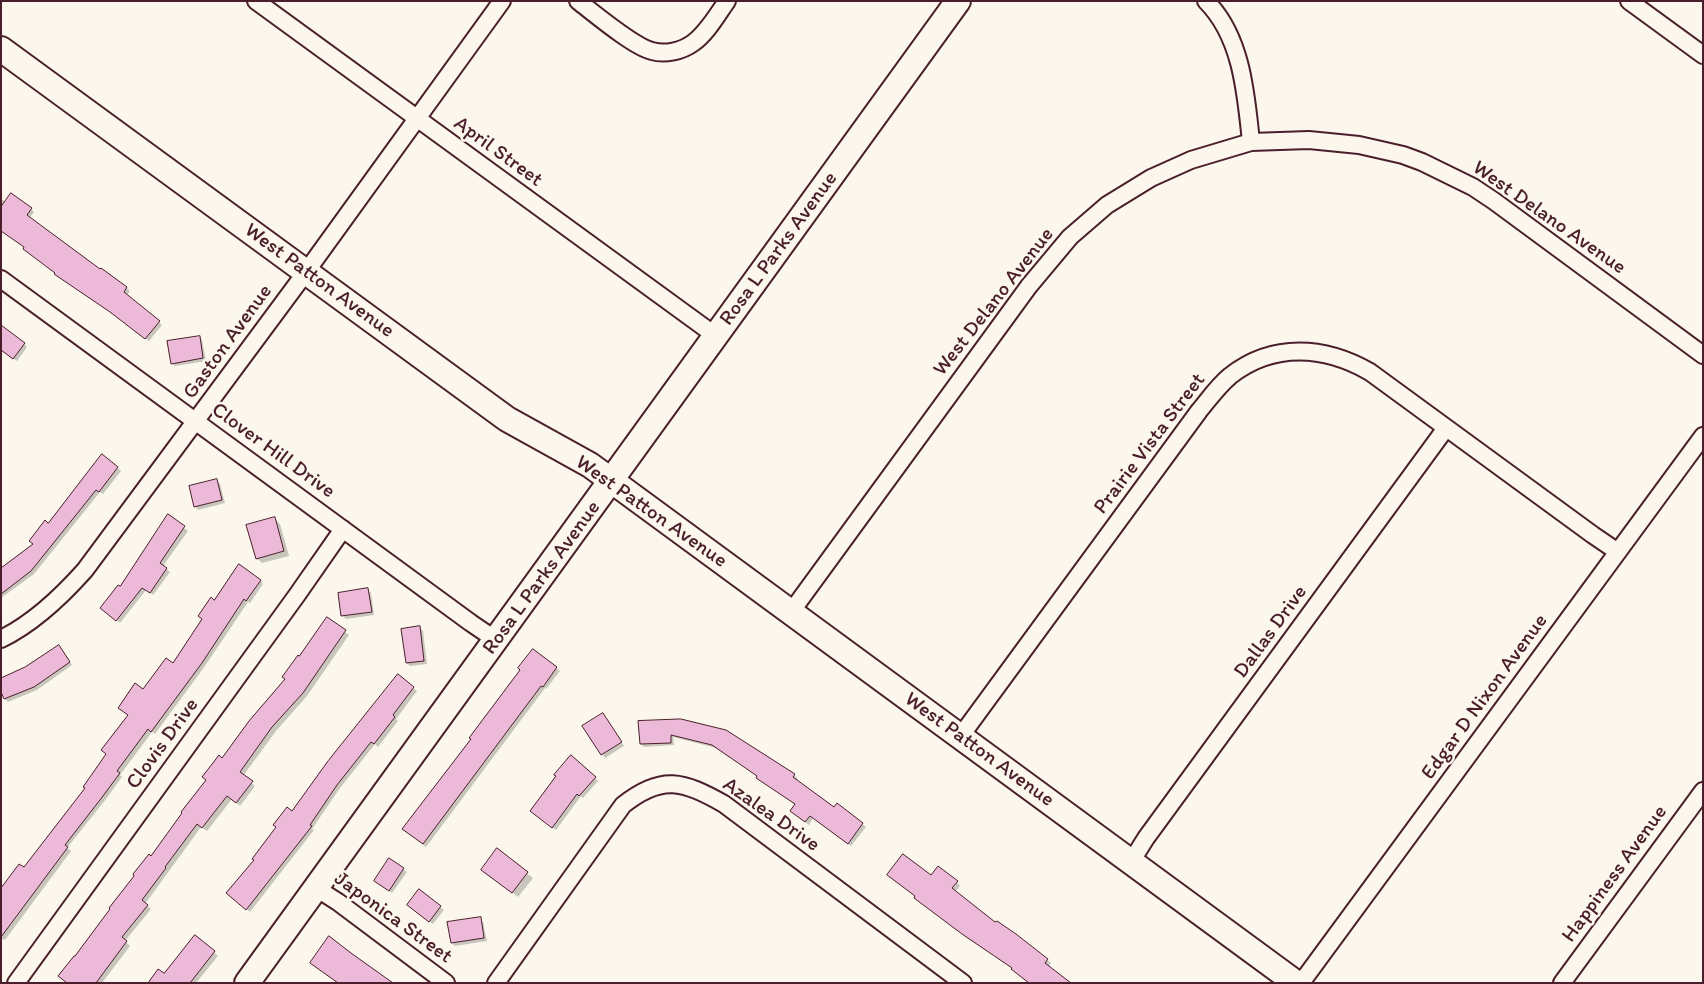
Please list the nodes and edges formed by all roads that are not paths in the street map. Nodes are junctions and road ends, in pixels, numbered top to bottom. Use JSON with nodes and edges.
{"nodes":[{"id":1,"x":256,"y":1,"type":"edge"},
{"id":2,"x":502,"y":1,"type":"edge"},
{"id":3,"x":578,"y":1,"type":"edge"},
{"id":4,"x":727,"y":1,"type":"edge"},
{"id":5,"x":958,"y":1,"type":"edge"},
{"id":6,"x":1206,"y":1,"type":"edge"},
{"id":7,"x":1629,"y":1,"type":"edge"},
{"id":8,"x":1,"y":50,"type":"edge"},
{"id":9,"x":1703,"y":55,"type":"edge"},
{"id":10,"x":417,"y":119,"type":"junction"},
{"id":11,"x":1252,"y":142,"type":"junction"},
{"id":12,"x":306,"y":272,"type":"junction"},
{"id":13,"x":1,"y":278,"type":"edge"},
{"id":14,"x":716,"y":336,"type":"junction"},
{"id":15,"x":1703,"y":355,"type":"edge"},
{"id":16,"x":196,"y":421,"type":"junction"},
{"id":17,"x":1446,"y":428,"type":"junction"},
{"id":18,"x":1703,"y":436,"type":"edge"},
{"id":19,"x":612,"y":481,"type":"junction"},
{"id":20,"x":343,"y":529,"type":"junction"},
{"id":21,"x":1618,"y":552,"type":"junction"},
{"id":22,"x":791,"y":612,"type":"junction"},
{"id":23,"x":1,"y":638,"type":"edge"},
{"id":24,"x":496,"y":640,"type":"junction"},
{"id":25,"x":960,"y":737,"type":"junction"},
{"id":26,"x":1703,"y":791,"type":"edge"},
{"id":27,"x":1131,"y":862,"type":"junction"},
{"id":28,"x":316,"y":888,"type":"junction"},
{"id":29,"x":16,"y":983,"type":"edge"},
{"id":30,"x":247,"y":983,"type":"edge"},
{"id":31,"x":446,"y":983,"type":"edge"},
{"id":32,"x":496,"y":983,"type":"edge"},
{"id":33,"x":963,"y":983,"type":"edge"},
{"id":34,"x":1296,"y":983,"type":"edge"},
{"id":35,"x":1301,"y":983,"type":"edge"},
{"id":36,"x":1562,"y":983,"type":"edge"}],
"edges":[{"from":1,"to":10,"type":"street","name":"April Street"},
{"from":2,"to":10,"type":"street","name":"Gaston Avenue"},
{"from":3,"to":4,"type":"street"},
{"from":5,"to":14,"type":"street","name":"Rosa L Parks Avenue"},
{"from":6,"to":11,"type":"street"},
{"from":7,"to":9,"type":"street"},
{"from":8,"to":12,"type":"street","name":"West Patton Avenue"},
{"from":10,"to":12,"type":"street","name":"Gaston Avenue"},
{"from":10,"to":14,"type":"street","name":"April Street"},
{"from":11,"to":15,"type":"street","name":"West Delano Avenue"},
{"from":11,"to":22,"type":"street","name":"West Delano Avenue"},
{"from":12,"to":16,"type":"street","name":"Gaston Avenue"},
{"from":12,"to":19,"type":"street","name":"West Patton Avenue"},
{"from":13,"to":16,"type":"street","name":"Clover Hill Drive"},
{"from":14,"to":19,"type":"street","name":"Rosa L Parks Avenue"},
{"from":16,"to":20,"type":"street","name":"Clover Hill Drive"},
{"from":16,"to":23,"type":"street","name":"Gaston Avenue"},
{"from":17,"to":21,"type":"street","name":"Prairie Vista Street"},
{"from":17,"to":25,"type":"street","name":"Prairie Vista Street"},
{"from":17,"to":27,"type":"street","name":"Dallas Drive"},
{"from":18,"to":21,"type":"street","name":"Edgar D Nixon Avenue"},
{"from":19,"to":22,"type":"street","name":"West Patton Avenue"},
{"from":19,"to":24,"type":"street","name":"Rosa L Parks Avenue"},
{"from":20,"to":24,"type":"street","name":"Clover Hill Drive"},
{"from":20,"to":29,"type":"street","name":"Clovis Drive"},
{"from":21,"to":35,"type":"street","name":"Edgar D Nixon Avenue"},
{"from":22,"to":25,"type":"street","name":"West Patton Avenue"},
{"from":24,"to":28,"type":"street","name":"Rosa L Parks Avenue"},
{"from":25,"to":27,"type":"street","name":"West Patton Avenue"},
{"from":26,"to":36,"type":"street","name":"Happiness Avenue"},
{"from":27,"to":34,"type":"street","name":"West Patton Avenue"},
{"from":28,"to":30,"type":"street","name":"Rosa L Parks Avenue"},
{"from":28,"to":31,"type":"street","name":"Japonica Street"},
{"from":32,"to":33,"type":"street","name":"Azalea Drive"}]}
